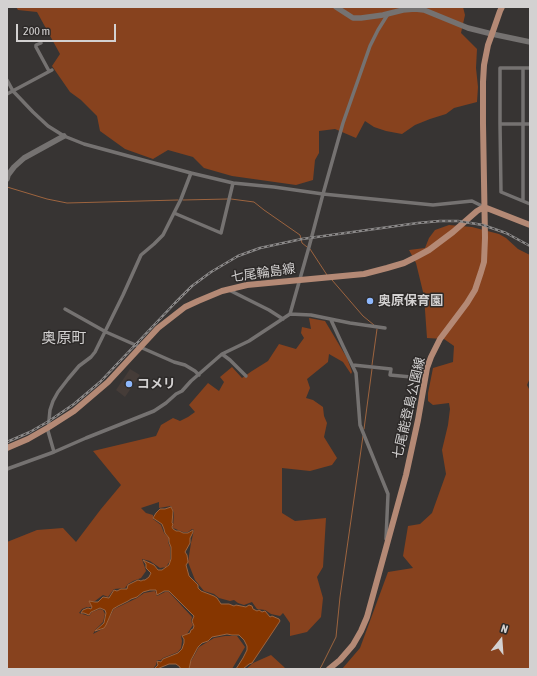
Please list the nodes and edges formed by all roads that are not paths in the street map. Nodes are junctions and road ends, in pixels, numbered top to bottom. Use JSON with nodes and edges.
{"nodes":[{"id":1,"x":336,"y":7,"type":"edge"},
{"id":2,"x":393,"y":7,"type":"edge"},
{"id":3,"x":502,"y":7,"type":"edge"},
{"id":4,"x":389,"y":12,"type":"junction"},
{"id":5,"x":492,"y":34,"type":"junction"},
{"id":6,"x":530,"y":42,"type":"edge"},
{"id":7,"x":41,"y":43,"type":"dead end"},
{"id":8,"x":523,"y":68,"type":"junction"},
{"id":9,"x":530,"y":68,"type":"edge"},
{"id":10,"x":7,"y":80,"type":"edge"},
{"id":11,"x":12,"y":91,"type":"junction"},
{"id":12,"x":7,"y":94,"type":"edge"},
{"id":13,"x":500,"y":124,"type":"junction"},
{"id":14,"x":523,"y":124,"type":"junction"},
{"id":15,"x":530,"y":124,"type":"edge"},
{"id":16,"x":64,"y":136,"type":"junction"},
{"id":17,"x":191,"y":174,"type":"junction"},
{"id":18,"x":7,"y":179,"type":"edge"},
{"id":19,"x":234,"y":183,"type":"junction"},
{"id":20,"x":323,"y":194,"type":"junction"},
{"id":21,"x":523,"y":201,"type":"junction"},
{"id":22,"x":530,"y":204,"type":"edge"},
{"id":23,"x":484,"y":207,"type":"junction"},
{"id":24,"x":174,"y":213,"type":"junction"},
{"id":25,"x":530,"y":225,"type":"edge"},
{"id":26,"x":300,"y":279,"type":"junction"},
{"id":27,"x":228,"y":289,"type":"junction"},
{"id":28,"x":65,"y":309,"type":"dead end"},
{"id":29,"x":290,"y":314,"type":"junction"},
{"id":30,"x":283,"y":319,"type":"junction"},
{"id":31,"x":331,"y":320,"type":"junction"},
{"id":32,"x":385,"y":328,"type":"dead end"},
{"id":33,"x":106,"y":332,"type":"junction"},
{"id":34,"x":140,"y":347,"type":"junction"},
{"id":35,"x":222,"y":354,"type":"junction"},
{"id":36,"x":353,"y":365,"type":"junction"},
{"id":37,"x":198,"y":375,"type":"junction"},
{"id":38,"x":246,"y":376,"type":"dead end"},
{"id":39,"x":411,"y":377,"type":"dead end"},
{"id":40,"x":49,"y":427,"type":"junction"},
{"id":41,"x":7,"y":448,"type":"edge"},
{"id":42,"x":54,"y":452,"type":"junction"},
{"id":43,"x":7,"y":469,"type":"edge"},
{"id":44,"x":386,"y":546,"type":"junction"},
{"id":45,"x":329,"y":669,"type":"edge"}],
"edges":[{"from":1,"to":4,"type":"street"},
{"from":2,"to":4,"type":"street"},
{"from":3,"to":5,"type":"main road","name":"七尾能登島公園線"},
{"from":4,"to":5,"type":"street"},
{"from":4,"to":20,"type":"street"},
{"from":5,"to":6,"type":"street"},
{"from":5,"to":23,"type":"main road","name":"七尾能登島公園線"},
{"from":7,"to":11,"type":"street"},
{"from":8,"to":9,"type":"street"},
{"from":8,"to":13,"type":"street"},
{"from":8,"to":14,"type":"street"},
{"from":10,"to":11,"type":"street"},
{"from":11,"to":12,"type":"street"},
{"from":11,"to":16,"type":"street"},
{"from":13,"to":14,"type":"street"},
{"from":13,"to":21,"type":"street"},
{"from":14,"to":15,"type":"street"},
{"from":14,"to":21,"type":"street"},
{"from":16,"to":17,"type":"street"},
{"from":16,"to":18,"type":"street"},
{"from":17,"to":19,"type":"street"},
{"from":17,"to":24,"type":"street"},
{"from":19,"to":20,"type":"street"},
{"from":19,"to":24,"type":"street"},
{"from":20,"to":23,"type":"street"},
{"from":20,"to":26,"type":"street"},
{"from":21,"to":22,"type":"street"},
{"from":23,"to":25,"type":"main road"},
{"from":23,"to":26,"type":"main road","name":"七尾輪島線"},
{"from":23,"to":44,"type":"main road","name":"七尾能登島公園線"},
{"from":24,"to":33,"type":"street"},
{"from":26,"to":27,"type":"main road","name":"七尾輪島線"},
{"from":26,"to":29,"type":"street"},
{"from":27,"to":30,"type":"street"},
{"from":27,"to":34,"type":"main road","name":"七尾輪島線"},
{"from":28,"to":33,"type":"street"},
{"from":29,"to":30,"type":"street"},
{"from":29,"to":31,"type":"street"},
{"from":30,"to":35,"type":"street"},
{"from":31,"to":32,"type":"street"},
{"from":31,"to":36,"type":"street"},
{"from":33,"to":34,"type":"street"},
{"from":33,"to":40,"type":"street"},
{"from":34,"to":37,"type":"street"},
{"from":34,"to":40,"type":"main road","name":"七尾輪島線"},
{"from":35,"to":37,"type":"street"},
{"from":35,"to":38,"type":"street"},
{"from":36,"to":39,"type":"street"},
{"from":36,"to":44,"type":"street"},
{"from":37,"to":42,"type":"street"},
{"from":40,"to":41,"type":"main road","name":"七尾輪島線"},
{"from":40,"to":42,"type":"street"},
{"from":42,"to":43,"type":"street"},
{"from":44,"to":45,"type":"main road","name":"七尾能登島公園線"}]}
